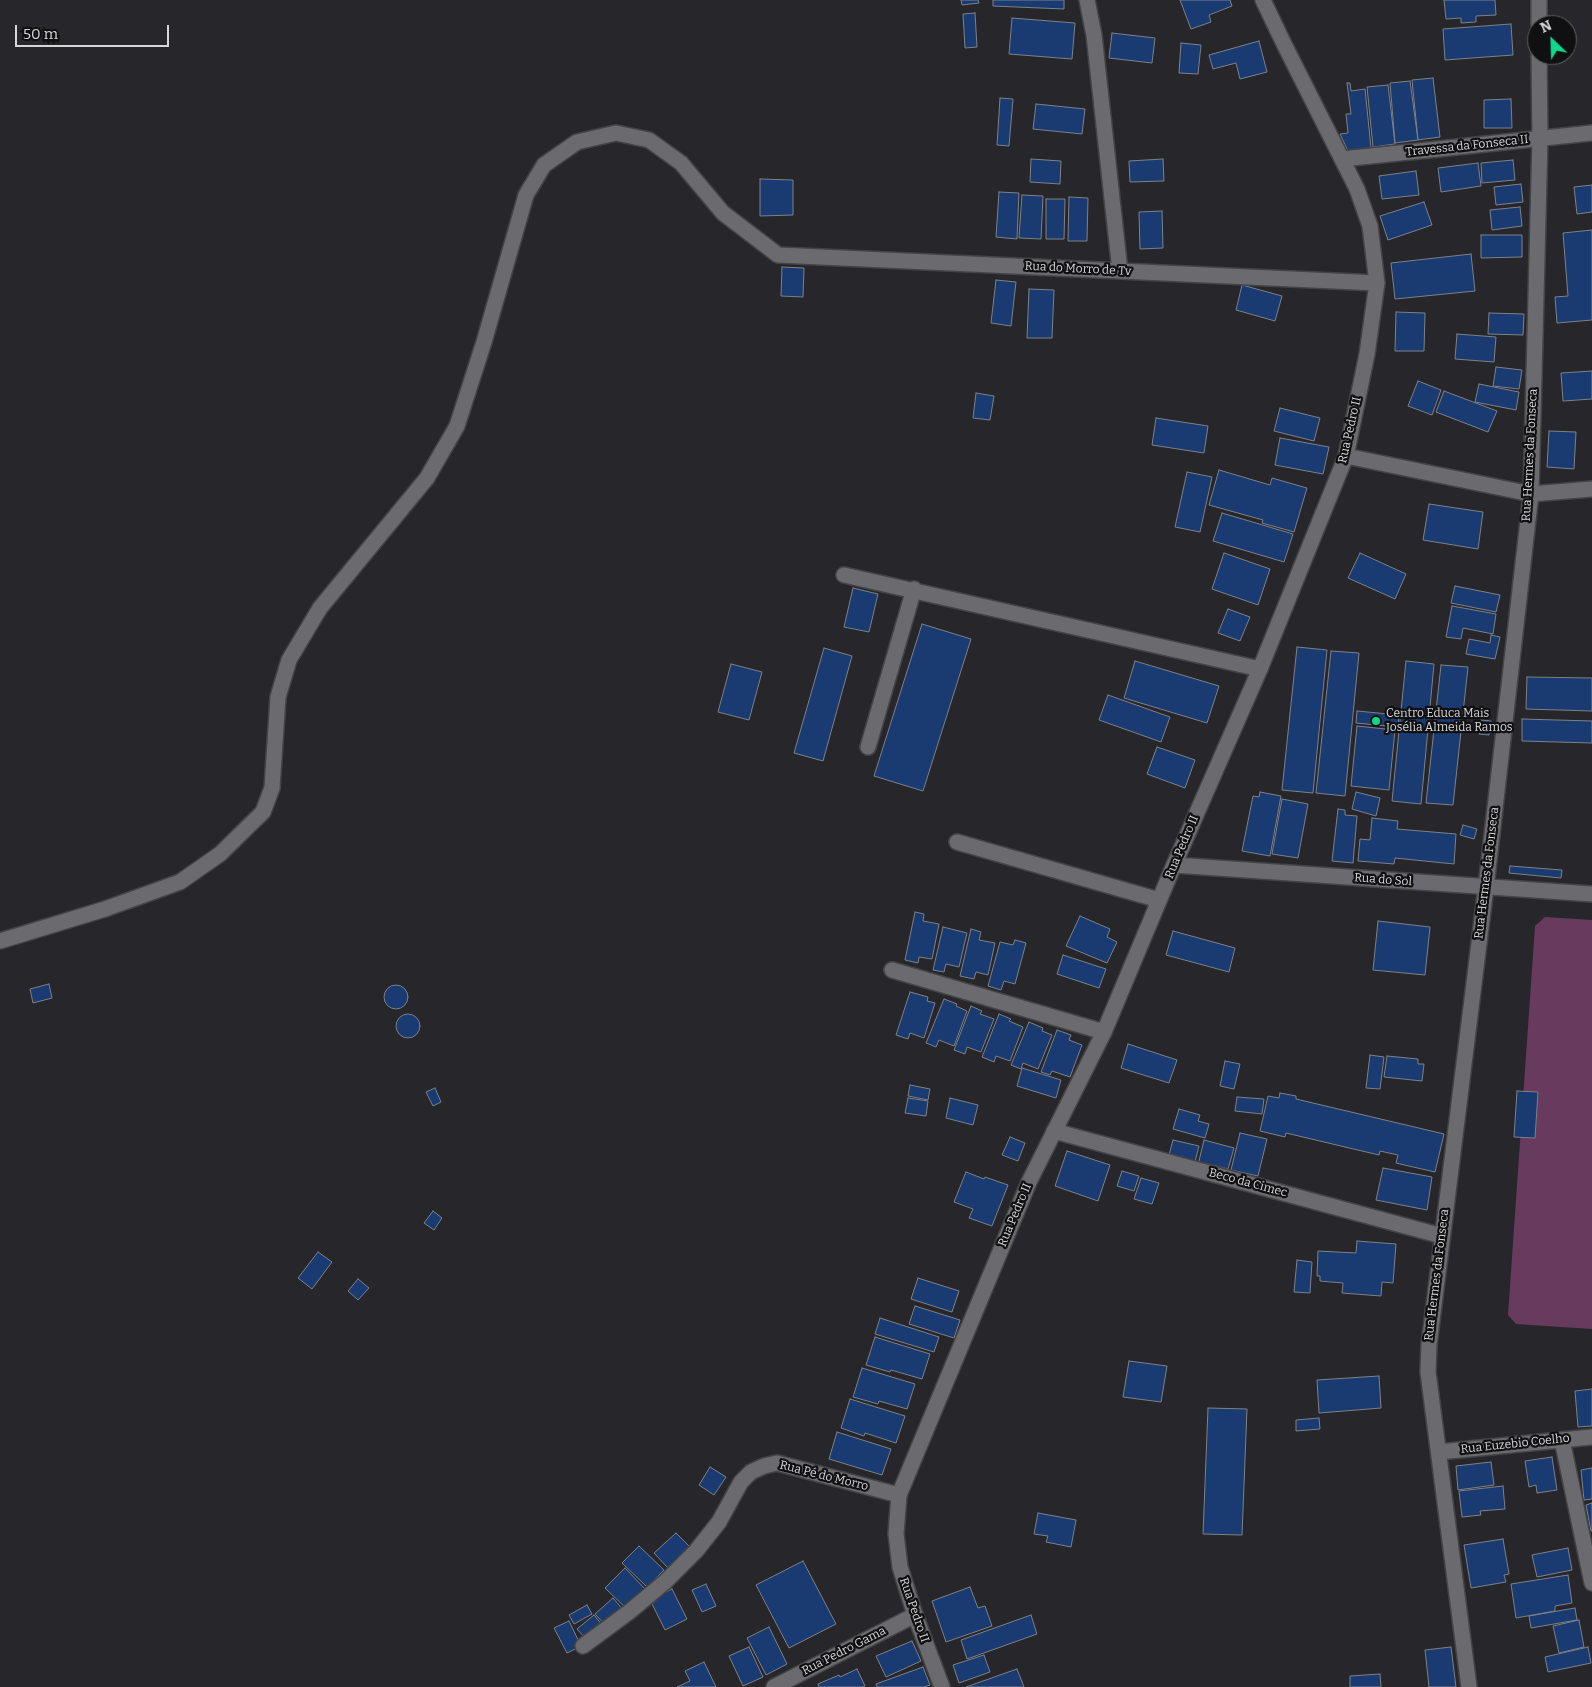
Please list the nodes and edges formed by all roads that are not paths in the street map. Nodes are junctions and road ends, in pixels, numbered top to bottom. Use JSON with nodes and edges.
{"nodes":[{"id":1,"x":1087,"y":0,"type":"edge"},
{"id":2,"x":1263,"y":0,"type":"edge"},
{"id":3,"x":1539,"y":0,"type":"edge"},
{"id":4,"x":1539,"y":15,"type":"edge"},
{"id":5,"x":1539,"y":65,"type":"edge"},
{"id":6,"x":1592,"y":133,"type":"edge"},
{"id":7,"x":1540,"y":138,"type":"junction"},
{"id":8,"x":1342,"y":159,"type":"junction"},
{"id":9,"x":1120,"y":271,"type":"junction"},
{"id":10,"x":1377,"y":284,"type":"junction"},
{"id":11,"x":1346,"y":456,"type":"junction"},
{"id":12,"x":1592,"y":490,"type":"edge"},
{"id":13,"x":1531,"y":494,"type":"junction"},
{"id":14,"x":844,"y":575,"type":"dead end"},
{"id":15,"x":914,"y":589,"type":"junction"},
{"id":16,"x":1260,"y":669,"type":"junction"},
{"id":17,"x":868,"y":748,"type":"dead end"},
{"id":18,"x":957,"y":842,"type":"dead end"},
{"id":19,"x":1174,"y":865,"type":"junction"},
{"id":20,"x":1486,"y":887,"type":"junction"},
{"id":21,"x":1592,"y":894,"type":"edge"},
{"id":22,"x":1159,"y":900,"type":"junction"},
{"id":23,"x":0,"y":941,"type":"edge"},
{"id":24,"x":892,"y":970,"type":"dead end"},
{"id":25,"x":1104,"y":1032,"type":"junction"},
{"id":26,"x":1054,"y":1131,"type":"junction"},
{"id":27,"x":1442,"y":1236,"type":"junction"},
{"id":28,"x":1592,"y":1437,"type":"edge"},
{"id":29,"x":1562,"y":1440,"type":"junction"},
{"id":30,"x":1439,"y":1452,"type":"junction"},
{"id":31,"x":899,"y":1495,"type":"junction"},
{"id":32,"x":1592,"y":1583,"type":"edge"},
{"id":33,"x":914,"y":1615,"type":"junction"},
{"id":34,"x":583,"y":1646,"type":"dead end"},
{"id":35,"x":774,"y":1687,"type":"edge"},
{"id":36,"x":942,"y":1687,"type":"edge"},
{"id":37,"x":1469,"y":1687,"type":"edge"}],
"edges":[{"from":1,"to":9,"type":"street"},
{"from":2,"to":8,"type":"street","name":"Rua Pedro II"},
{"from":3,"to":4,"type":"street"},
{"from":5,"to":7,"type":"street","name":"Rua Hermes da Fonseca"},
{"from":6,"to":7,"type":"street","name":"Travessa da Fonseca II"},
{"from":7,"to":8,"type":"street","name":"Travessa da Fonseca II"},
{"from":7,"to":13,"type":"street","name":"Rua Hermes da Fonseca"},
{"from":8,"to":10,"type":"street","name":"Rua Pedro II"},
{"from":9,"to":10,"type":"street","name":"Rua do Morro de Tv"},
{"from":9,"to":23,"type":"street","name":"Rua do Morro de Tv"},
{"from":10,"to":11,"type":"street","name":"Rua Pedro II"},
{"from":11,"to":13,"type":"street"},
{"from":11,"to":16,"type":"street","name":"Rua Pedro II"},
{"from":12,"to":13,"type":"street"},
{"from":13,"to":20,"type":"street","name":"Rua Hermes da Fonseca"},
{"from":14,"to":15,"type":"street"},
{"from":15,"to":16,"type":"street"},
{"from":15,"to":17,"type":"street"},
{"from":16,"to":19,"type":"street","name":"Rua Pedro II"},
{"from":18,"to":22,"type":"street"},
{"from":19,"to":20,"type":"street","name":"Rua do Sol"},
{"from":19,"to":22,"type":"street","name":"Rua Pedro II"},
{"from":20,"to":21,"type":"street","name":"Rua do Sol"},
{"from":20,"to":27,"type":"street","name":"Rua Hermes da Fonseca"},
{"from":22,"to":25,"type":"street","name":"Rua Pedro II"},
{"from":24,"to":25,"type":"street"},
{"from":25,"to":26,"type":"street","name":"Rua Pedro II"},
{"from":26,"to":27,"type":"street","name":"Beco da Cimec"},
{"from":26,"to":31,"type":"street","name":"Rua Pedro II"},
{"from":27,"to":30,"type":"street","name":"Rua Hermes da Fonseca"},
{"from":28,"to":29,"type":"street","name":"Rua Euzebio Coelho"},
{"from":29,"to":30,"type":"street","name":"Rua Euzebio Coelho"},
{"from":29,"to":32,"type":"street"},
{"from":30,"to":37,"type":"street","name":"Rua Hermes da Fonseca"},
{"from":31,"to":33,"type":"street","name":"Rua Pedro II"},
{"from":31,"to":34,"type":"street","name":"Rua Pé do Morro"},
{"from":33,"to":35,"type":"street","name":"Rua Pedro Gama"},
{"from":33,"to":36,"type":"street","name":"Rua Pedro II"}]}
